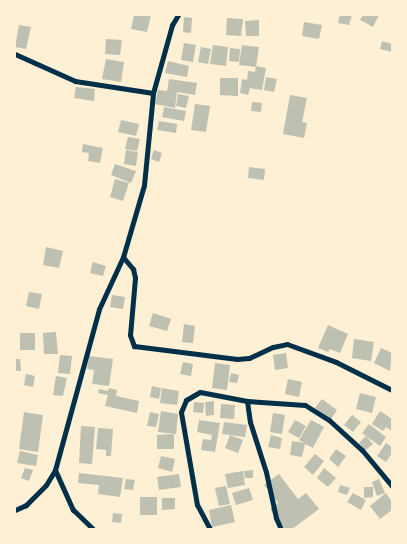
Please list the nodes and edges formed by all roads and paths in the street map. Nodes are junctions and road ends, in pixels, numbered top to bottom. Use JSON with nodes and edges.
{"nodes":[{"id":1,"x":178,"y":15,"type":"edge"},
{"id":2,"x":15,"y":54,"type":"edge"},
{"id":3,"x":153,"y":93,"type":"junction"},
{"id":4,"x":123,"y":257,"type":"junction"},
{"id":5,"x":392,"y":390,"type":"edge"},
{"id":6,"x":247,"y":400,"type":"junction"},
{"id":7,"x":55,"y":470,"type":"junction"},
{"id":8,"x":392,"y":486,"type":"edge"},
{"id":9,"x":15,"y":510,"type":"edge"},
{"id":10,"x":93,"y":529,"type":"edge"},
{"id":11,"x":210,"y":529,"type":"edge"},
{"id":12,"x":281,"y":529,"type":"edge"}],
"edges":[{"from":1,"to":3,"type":"street"},
{"from":2,"to":3,"type":"street"},
{"from":3,"to":4,"type":"street"},
{"from":4,"to":5,"type":"street"},
{"from":4,"to":7,"type":"street"},
{"from":6,"to":8,"type":"street"},
{"from":6,"to":11,"type":"street"},
{"from":6,"to":12,"type":"street"},
{"from":7,"to":9,"type":"street"},
{"from":7,"to":10,"type":"street"}]}
